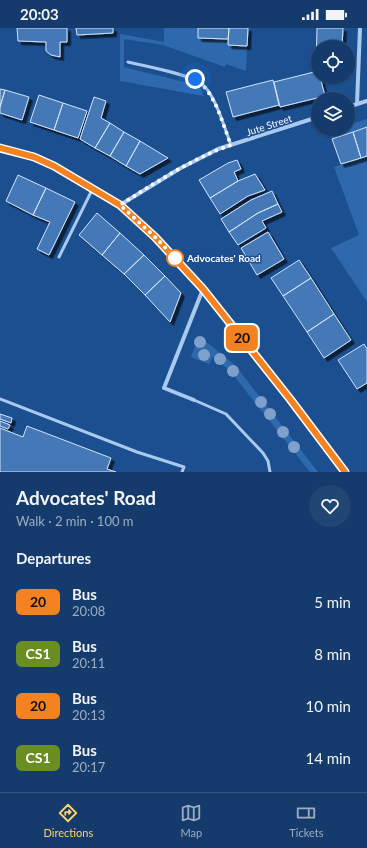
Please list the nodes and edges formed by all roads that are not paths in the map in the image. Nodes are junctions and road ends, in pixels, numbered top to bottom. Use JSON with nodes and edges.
{"nodes":[{"id":1,"x":360,"y":28,"type":"edge"},
{"id":2,"x":128,"y":62,"type":"dead end"},
{"id":3,"x":367,"y":100,"type":"edge"},
{"id":4,"x":357,"y":104,"type":"joint"},
{"id":5,"x":311,"y":119,"type":"edge"},
{"id":6,"x":231,"y":145,"type":"junction"},
{"id":7,"x":0,"y":148,"type":"edge"},
{"id":8,"x":93,"y":188,"type":"junction"},
{"id":9,"x":120,"y":205,"type":"junction"},
{"id":10,"x":59,"y":257,"type":"dead end"},
{"id":11,"x":203,"y":289,"type":"junction"},
{"id":12,"x":0,"y":398,"type":"edge"},
{"id":13,"x":194,"y":400,"type":"joint"},
{"id":14,"x":182,"y":472,"type":"edge"},
{"id":15,"x":270,"y":472,"type":"edge"},
{"id":16,"x":345,"y":472,"type":"edge"}],
"edges":[{"from":1,"to":4,"type":"street"},
{"from":2,"to":6,"type":"lane"},
{"from":3,"to":4,"type":"street"},
{"from":5,"to":6,"type":"street","name":"Jute Street"},
{"from":6,"to":9,"type":"street","name":"Jute Street"},
{"from":7,"to":8,"type":"street"},
{"from":8,"to":9,"type":"street"},
{"from":8,"to":10,"type":"lane"},
{"from":9,"to":11,"type":"street"},
{"from":11,"to":13,"type":"street"},
{"from":11,"to":16,"type":"street"},
{"from":12,"to":14,"type":"lane"},
{"from":13,"to":15,"type":"lane"}]}
